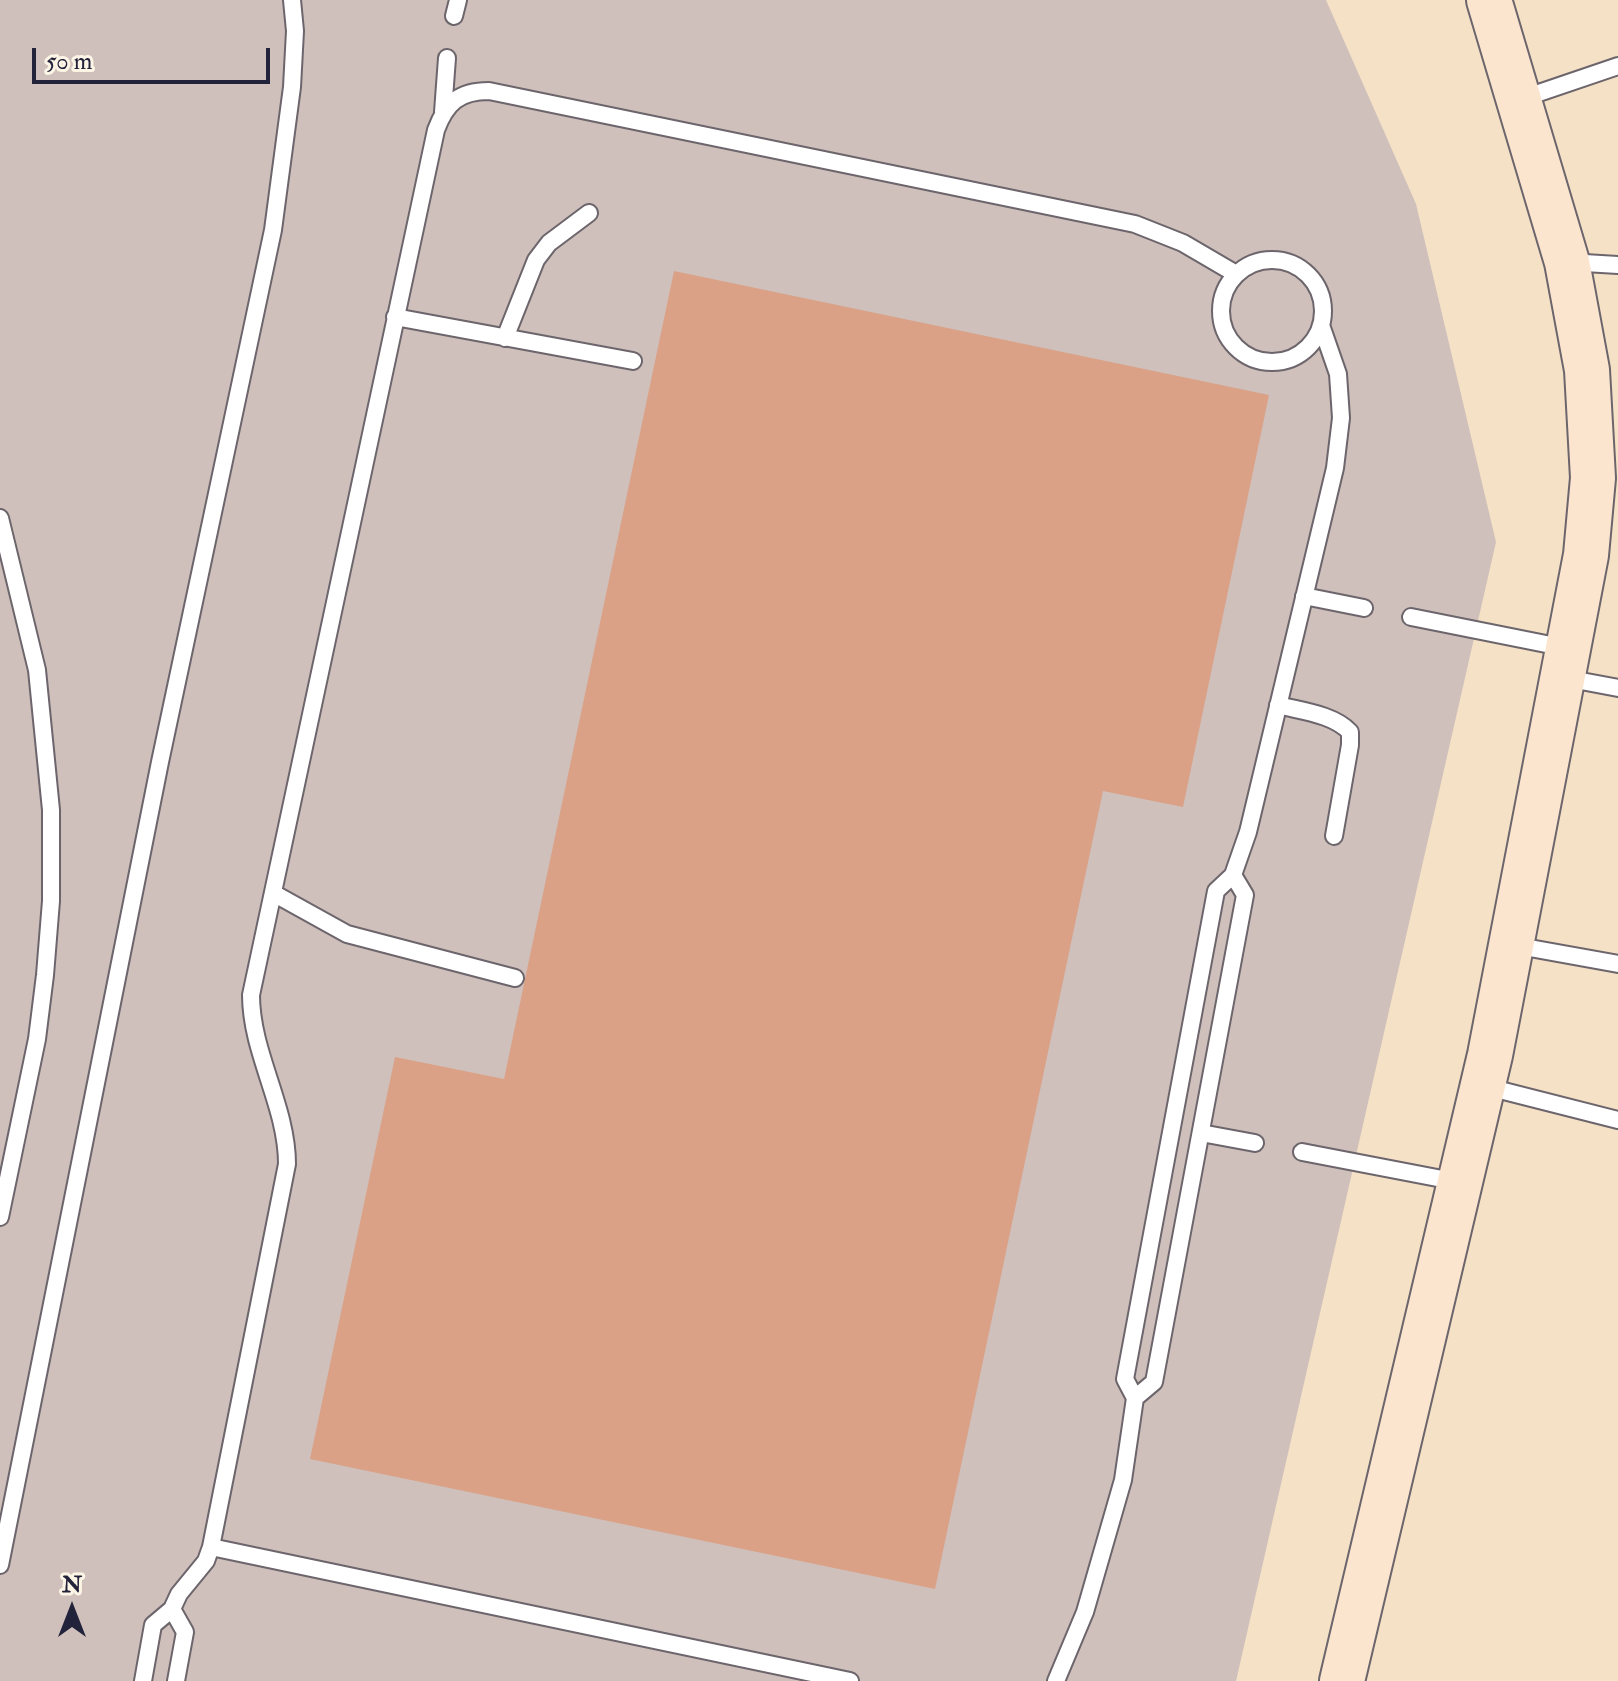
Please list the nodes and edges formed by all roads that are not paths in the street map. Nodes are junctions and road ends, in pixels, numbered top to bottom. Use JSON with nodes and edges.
{"nodes":[{"id":1,"x":292,"y":0,"type":"edge"},
{"id":2,"x":1489,"y":0,"type":"edge"},
{"id":3,"x":447,"y":58,"type":"dead end"},
{"id":4,"x":1618,"y":66,"type":"edge"},
{"id":5,"x":1519,"y":100,"type":"junction"},
{"id":6,"x":443,"y":112,"type":"junction"},
{"id":7,"x":589,"y":213,"type":"dead end"},
{"id":8,"x":1567,"y":262,"type":"junction"},
{"id":9,"x":1618,"y":265,"type":"edge"},
{"id":10,"x":1236,"y":274,"type":"junction"},
{"id":11,"x":395,"y":317,"type":"junction"},
{"id":12,"x":1321,"y":325,"type":"junction"},
{"id":13,"x":505,"y":338,"type":"junction"},
{"id":14,"x":633,"y":361,"type":"dead end"},
{"id":15,"x":0,"y":518,"type":"edge"},
{"id":16,"x":1304,"y":596,"type":"junction"},
{"id":17,"x":1364,"y":608,"type":"dead end"},
{"id":18,"x":1411,"y":617,"type":"dead end"},
{"id":19,"x":1565,"y":663,"type":"junction"},
{"id":20,"x":1618,"y":688,"type":"edge"},
{"id":21,"x":1278,"y":705,"type":"junction"},
{"id":22,"x":1334,"y":836,"type":"dead end"},
{"id":23,"x":1233,"y":875,"type":"junction"},
{"id":24,"x":273,"y":893,"type":"junction"},
{"id":25,"x":1511,"y":945,"type":"junction"},
{"id":26,"x":1618,"y":964,"type":"edge"},
{"id":27,"x":515,"y":978,"type":"dead end"},
{"id":28,"x":1483,"y":1086,"type":"junction"},
{"id":29,"x":1618,"y":1120,"type":"edge"},
{"id":30,"x":1201,"y":1133,"type":"junction"},
{"id":31,"x":1255,"y":1143,"type":"dead end"},
{"id":32,"x":1302,"y":1152,"type":"dead end"},
{"id":33,"x":1460,"y":1182,"type":"junction"},
{"id":34,"x":0,"y":1217,"type":"edge"},
{"id":35,"x":1135,"y":1398,"type":"junction"},
{"id":36,"x":211,"y":1547,"type":"junction"},
{"id":37,"x":0,"y":1565,"type":"edge"},
{"id":38,"x":172,"y":1609,"type":"junction"},
{"id":39,"x":143,"y":1681,"type":"edge"},
{"id":40,"x":176,"y":1681,"type":"edge"},
{"id":41,"x":850,"y":1681,"type":"edge"},
{"id":42,"x":1056,"y":1681,"type":"edge"},
{"id":43,"x":1342,"y":1681,"type":"edge"}],
"edges":[{"from":1,"to":37,"type":"lane"},
{"from":2,"to":5,"type":"street"},
{"from":3,"to":6,"type":"lane"},
{"from":4,"to":5,"type":"lane"},
{"from":5,"to":8,"type":"street"},
{"from":6,"to":10,"type":"lane"},
{"from":6,"to":11,"type":"lane"},
{"from":7,"to":13,"type":"lane"},
{"from":8,"to":9,"type":"lane"},
{"from":8,"to":19,"type":"street"},
{"from":10,"to":12,"type":"lane"},
{"from":10,"to":12,"type":"lane"},
{"from":11,"to":13,"type":"lane"},
{"from":11,"to":24,"type":"lane"},
{"from":12,"to":16,"type":"lane"},
{"from":13,"to":14,"type":"lane"},
{"from":15,"to":34,"type":"lane"},
{"from":16,"to":17,"type":"lane"},
{"from":16,"to":21,"type":"lane"},
{"from":18,"to":19,"type":"lane"},
{"from":19,"to":20,"type":"lane"},
{"from":19,"to":25,"type":"street"},
{"from":21,"to":22,"type":"lane"},
{"from":21,"to":23,"type":"lane"},
{"from":23,"to":30,"type":"lane"},
{"from":23,"to":35,"type":"lane"},
{"from":24,"to":27,"type":"lane"},
{"from":24,"to":36,"type":"lane"},
{"from":25,"to":26,"type":"lane"},
{"from":25,"to":28,"type":"street"},
{"from":28,"to":29,"type":"lane"},
{"from":28,"to":33,"type":"street"},
{"from":30,"to":31,"type":"lane"},
{"from":30,"to":35,"type":"lane"},
{"from":32,"to":33,"type":"lane"},
{"from":33,"to":43,"type":"street"},
{"from":35,"to":42,"type":"lane"},
{"from":36,"to":38,"type":"lane"},
{"from":36,"to":41,"type":"lane"},
{"from":38,"to":39,"type":"lane"},
{"from":38,"to":40,"type":"lane"}]}
